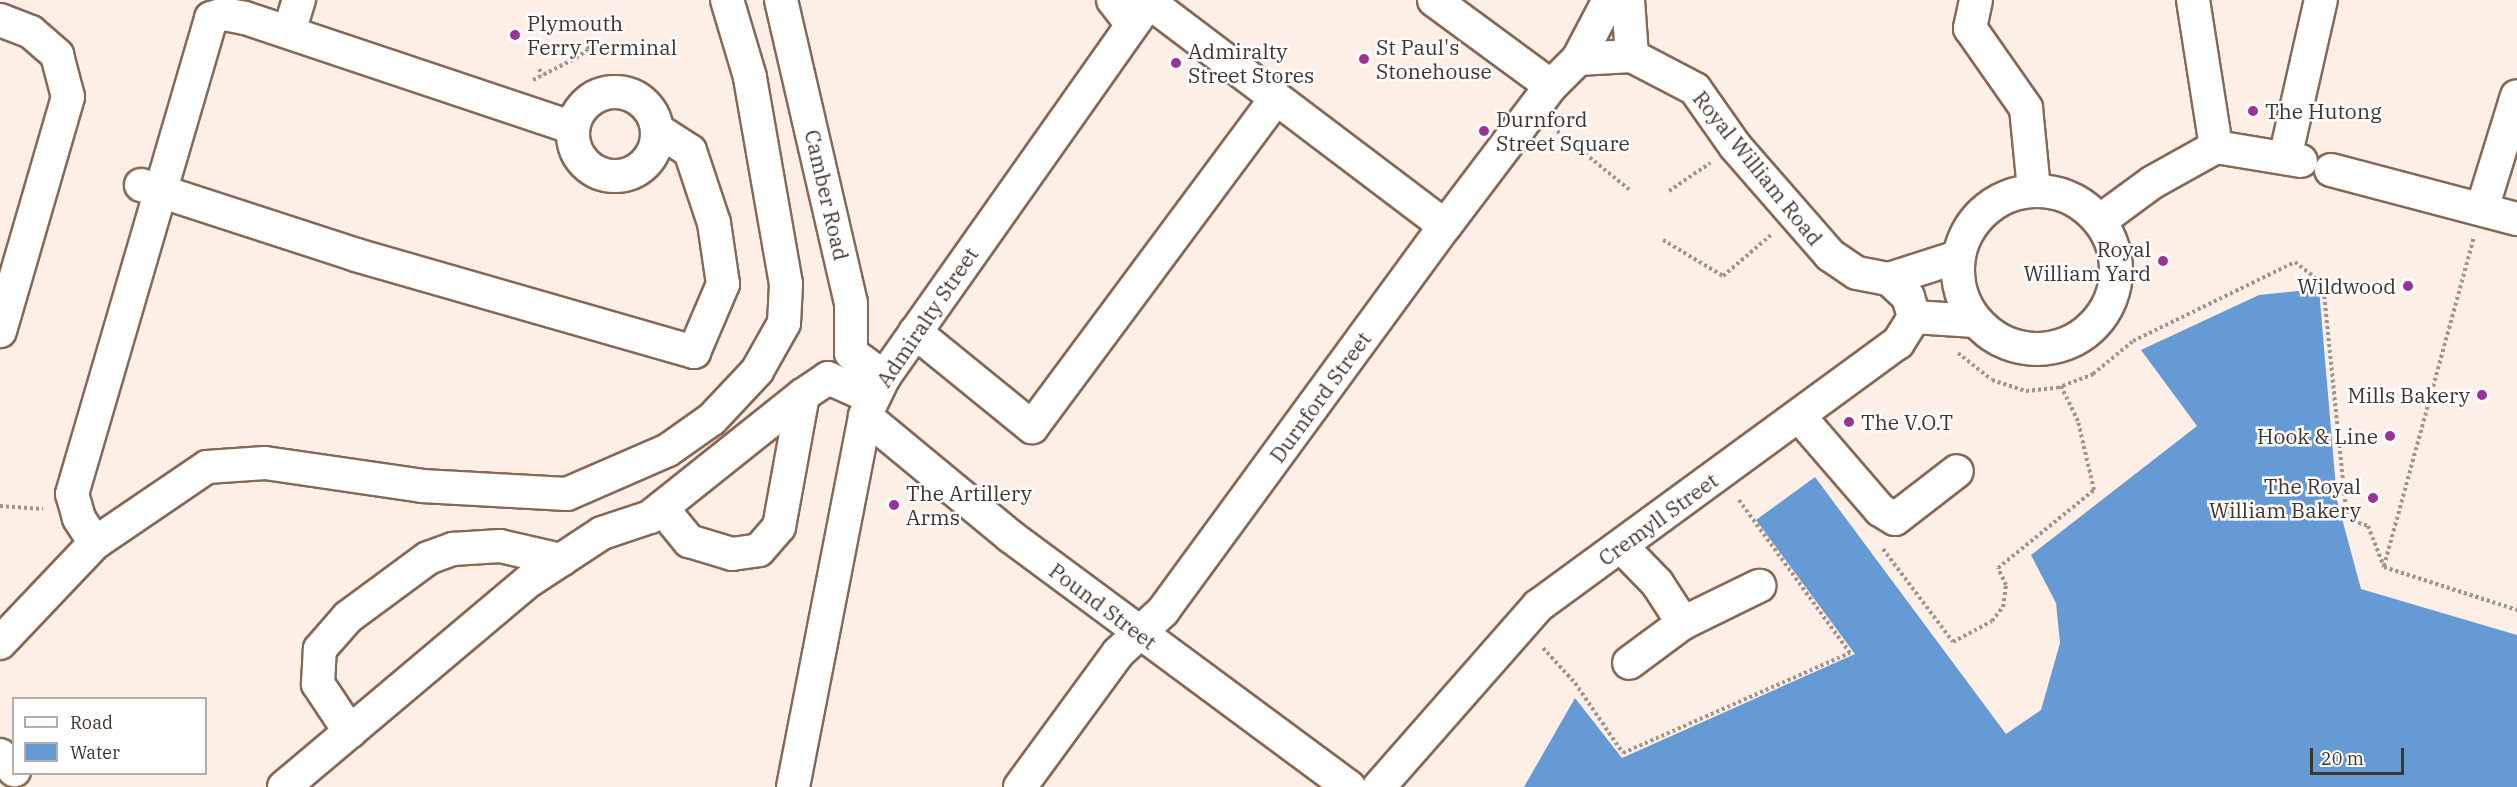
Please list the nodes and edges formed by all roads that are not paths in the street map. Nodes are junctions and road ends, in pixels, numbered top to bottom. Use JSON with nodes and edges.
{"nodes":[{"id":1,"x":299,"y":0,"type":"edge"},
{"id":2,"x":727,"y":0,"type":"edge"},
{"id":3,"x":782,"y":0,"type":"edge"},
{"id":4,"x":1434,"y":0,"type":"edge"},
{"id":5,"x":1609,"y":0,"type":"edge"},
{"id":6,"x":1628,"y":0,"type":"edge"},
{"id":7,"x":1976,"y":0,"type":"edge"},
{"id":8,"x":2193,"y":0,"type":"edge"},
{"id":9,"x":2321,"y":0,"type":"edge"},
{"id":10,"x":1136,"y":6,"type":"edge"},
{"id":11,"x":0,"y":20,"type":"edge"},
{"id":12,"x":289,"y":32,"type":"junction"},
{"id":13,"x":1632,"y":56,"type":"junction"},
{"id":14,"x":1578,"y":59,"type":"junction"},
{"id":15,"x":1551,"y":86,"type":"junction"},
{"id":16,"x":2517,"y":96,"type":"edge"},
{"id":17,"x":1276,"y":99,"type":"junction"},
{"id":18,"x":573,"y":128,"type":"junction"},
{"id":19,"x":658,"y":130,"type":"junction"},
{"id":20,"x":2217,"y":147,"type":"junction"},
{"id":21,"x":2331,"y":170,"type":"dead end"},
{"id":22,"x":151,"y":187,"type":"junction"},
{"id":23,"x":2034,"y":190,"type":"junction"},
{"id":24,"x":2482,"y":209,"type":"junction"},
{"id":25,"x":2517,"y":219,"type":"edge"},
{"id":26,"x":2101,"y":220,"type":"junction"},
{"id":27,"x":1445,"y":226,"type":"junction"},
{"id":28,"x":1958,"y":257,"type":"junction"},
{"id":29,"x":1889,"y":279,"type":"junction"},
{"id":30,"x":1914,"y":317,"type":"junction"},
{"id":31,"x":1975,"y":321,"type":"junction"},
{"id":32,"x":0,"y":331,"type":"edge"},
{"id":33,"x":915,"y":332,"type":"junction"},
{"id":34,"x":803,"y":395,"type":"junction"},
{"id":35,"x":874,"y":397,"type":"junction"},
{"id":36,"x":1799,"y":416,"type":"junction"},
{"id":37,"x":1957,"y":471,"type":"dead end"},
{"id":38,"x":662,"y":508,"type":"junction"},
{"id":39,"x":95,"y":543,"type":"junction"},
{"id":40,"x":1621,"y":546,"type":"junction"},
{"id":41,"x":561,"y":560,"type":"junction"},
{"id":42,"x":1759,"y":586,"type":"dead end"},
{"id":43,"x":1683,"y":623,"type":"junction"},
{"id":44,"x":1140,"y":633,"type":"junction"},
{"id":45,"x":0,"y":643,"type":"edge"},
{"id":46,"x":1629,"y":663,"type":"dead end"},
{"id":47,"x":350,"y":732,"type":"junction"},
{"id":48,"x":0,"y":755,"type":"edge"},
{"id":49,"x":12,"y":769,"type":"edge"},
{"id":50,"x":17,"y":775,"type":"edge"},
{"id":51,"x":27,"y":787,"type":"edge"},
{"id":52,"x":284,"y":787,"type":"edge"},
{"id":53,"x":793,"y":787,"type":"edge"},
{"id":54,"x":1020,"y":787,"type":"edge"},
{"id":55,"x":1348,"y":787,"type":"edge"},
{"id":56,"x":1379,"y":787,"type":"edge"}],
"edges":[{"from":1,"to":12,"type":"street"},
{"from":2,"to":39,"type":"street"},
{"from":3,"to":35,"type":"street","name":"Camber Road"},
{"from":4,"to":15,"type":"street"},
{"from":5,"to":14,"type":"street","name":"Durnford Street"},
{"from":6,"to":13,"type":"street"},
{"from":7,"to":23,"type":"street"},
{"from":8,"to":20,"type":"street"},
{"from":9,"to":20,"type":"street"},
{"from":10,"to":17,"type":"street"},
{"from":10,"to":33,"type":"street","name":"Admiralty Street"},
{"from":11,"to":32,"type":"street"},
{"from":12,"to":18,"type":"street"},
{"from":12,"to":22,"type":"street"},
{"from":13,"to":14,"type":"street"},
{"from":13,"to":29,"type":"street","name":"Royal William Road"},
{"from":14,"to":15,"type":"street","name":"Durnford Street"},
{"from":15,"to":27,"type":"street","name":"Durnford Street"},
{"from":16,"to":24,"type":"street"},
{"from":17,"to":27,"type":"street"},
{"from":17,"to":33,"type":"street"},
{"from":18,"to":19,"type":"street"},
{"from":18,"to":19,"type":"street"},
{"from":19,"to":22,"type":"street"},
{"from":20,"to":26,"type":"street"},
{"from":21,"to":24,"type":"street"},
{"from":22,"to":39,"type":"street"},
{"from":23,"to":26,"type":"street"},
{"from":23,"to":28,"type":"street"},
{"from":24,"to":25,"type":"street"},
{"from":26,"to":31,"type":"street"},
{"from":27,"to":44,"type":"street","name":"Durnford Street"},
{"from":28,"to":29,"type":"street"},
{"from":28,"to":31,"type":"street"},
{"from":29,"to":30,"type":"street"},
{"from":30,"to":31,"type":"street"},
{"from":30,"to":36,"type":"street","name":"Cremyll Street"},
{"from":33,"to":35,"type":"street","name":"Admiralty Street"},
{"from":34,"to":35,"type":"street"},
{"from":34,"to":38,"type":"street"},
{"from":34,"to":38,"type":"street"},
{"from":35,"to":44,"type":"street","name":"Pound Street"},
{"from":35,"to":53,"type":"street","name":"Admiralty Street"},
{"from":36,"to":37,"type":"street"},
{"from":36,"to":40,"type":"street","name":"Cremyll Street"},
{"from":38,"to":41,"type":"street"},
{"from":39,"to":45,"type":"street"},
{"from":40,"to":43,"type":"street"},
{"from":40,"to":56,"type":"street","name":"Cremyll Street"},
{"from":41,"to":47,"type":"street"},
{"from":41,"to":47,"type":"street"},
{"from":42,"to":43,"type":"street"},
{"from":43,"to":46,"type":"street"},
{"from":44,"to":54,"type":"street","name":"Durnford Street"},
{"from":44,"to":55,"type":"street","name":"Pound Street"},
{"from":47,"to":52,"type":"street"},
{"from":48,"to":49,"type":"street"},
{"from":50,"to":51,"type":"street"}]}
